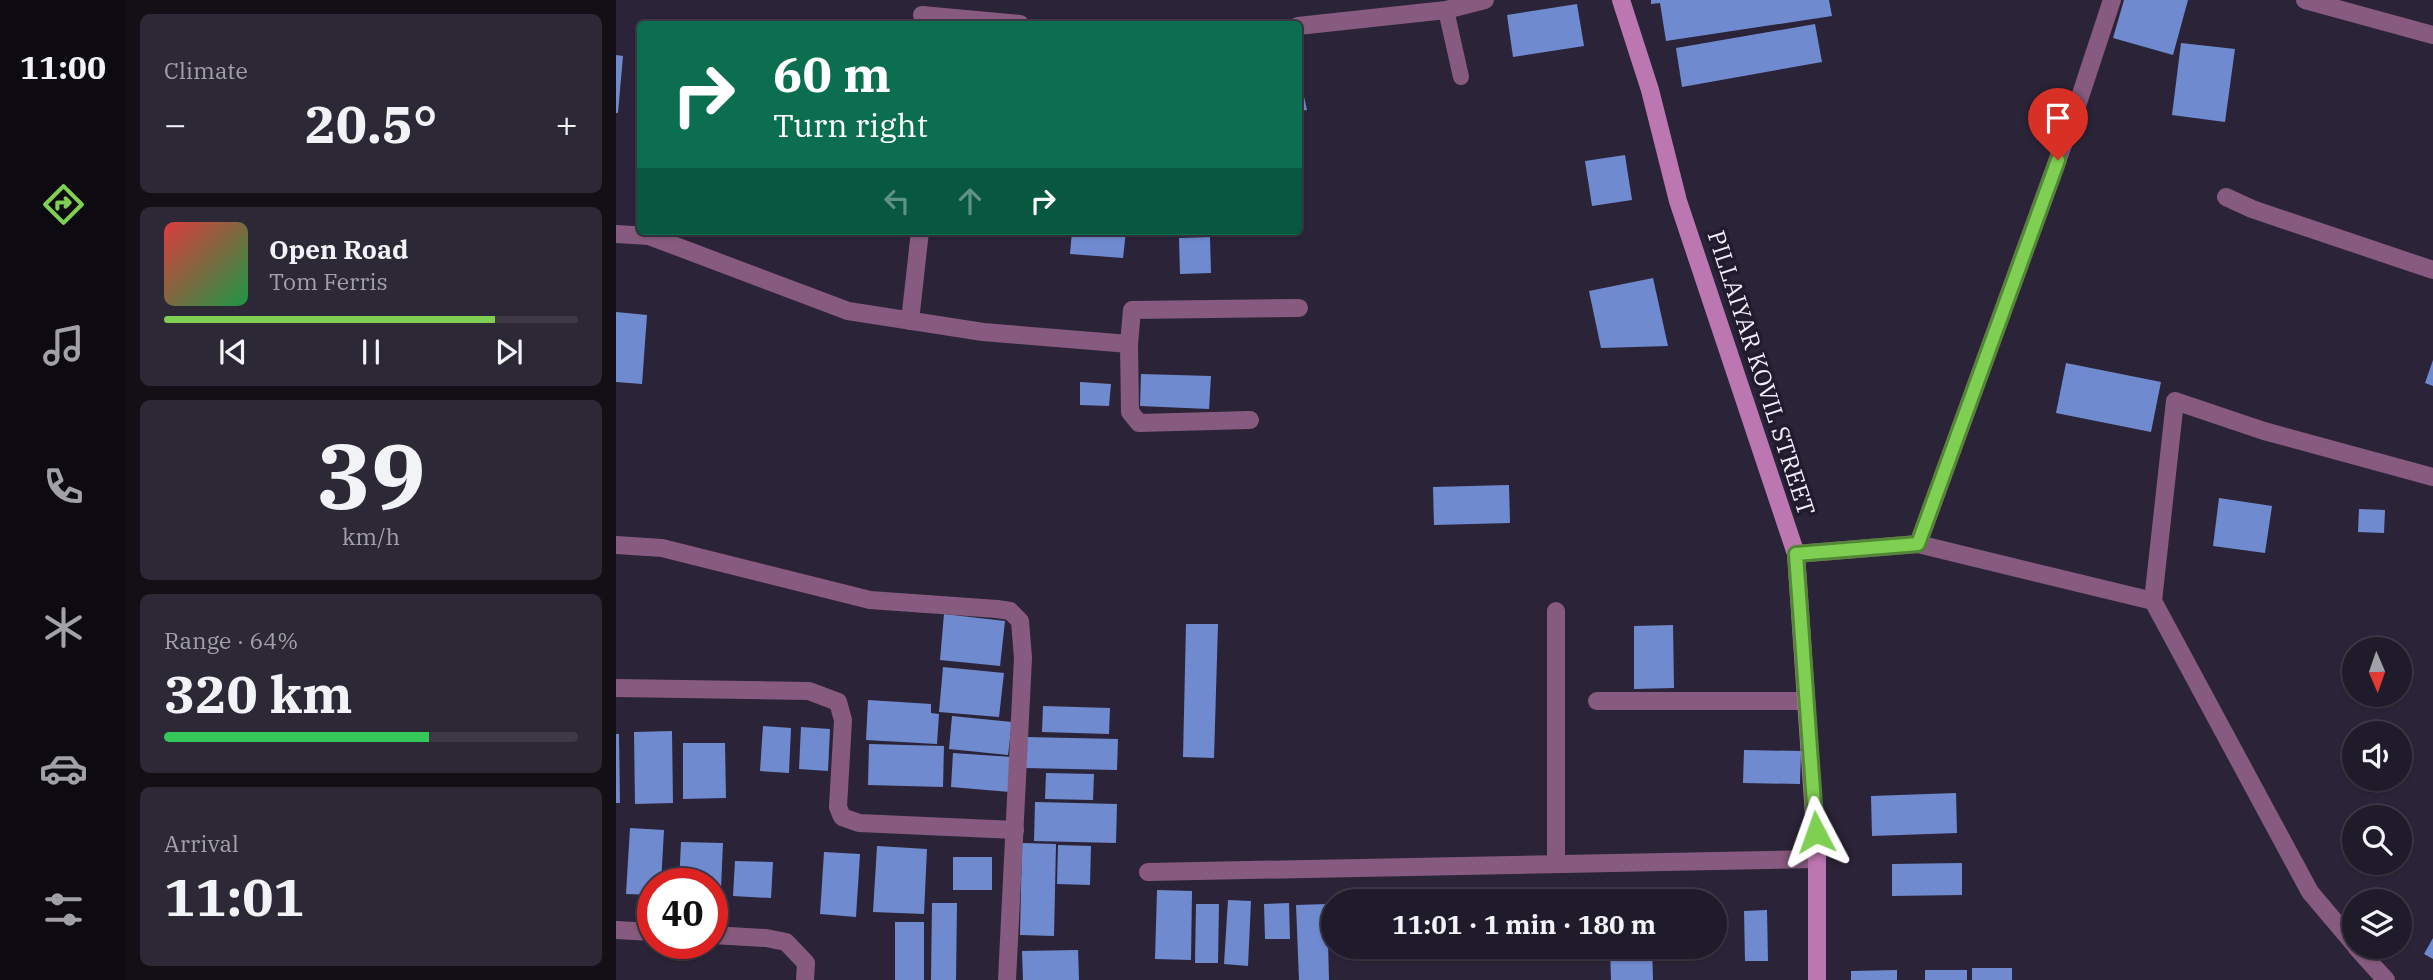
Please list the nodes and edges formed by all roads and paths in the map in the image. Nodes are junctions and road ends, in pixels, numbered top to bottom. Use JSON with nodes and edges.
{"nodes":[{"id":1,"x":1485,"y":0,"type":"edge"},
{"id":2,"x":1621,"y":0,"type":"edge"},
{"id":3,"x":2112,"y":0,"type":"edge"},
{"id":4,"x":2314,"y":1,"type":"edge"},
{"id":5,"x":1446,"y":10,"type":"junction"},
{"id":6,"x":922,"y":15,"type":"dead end"},
{"id":7,"x":987,"y":21,"type":"edge"},
{"id":8,"x":1302,"y":26,"type":"edge"},
{"id":9,"x":2433,"y":35,"type":"edge"},
{"id":10,"x":1461,"y":77,"type":"dead end"},
{"id":11,"x":2226,"y":197,"type":"dead end"},
{"id":12,"x":616,"y":234,"type":"edge"},
{"id":13,"x":920,"y":235,"type":"edge"},
{"id":14,"x":2433,"y":270,"type":"edge"},
{"id":15,"x":1299,"y":308,"type":"dead end"},
{"id":16,"x":910,"y":321,"type":"junction"},
{"id":17,"x":1129,"y":344,"type":"junction"},
{"id":18,"x":1250,"y":420,"type":"dead end"},
{"id":19,"x":2433,"y":477,"type":"edge"},
{"id":20,"x":1918,"y":544,"type":"junction"},
{"id":21,"x":616,"y":545,"type":"edge"},
{"id":22,"x":1796,"y":554,"type":"junction"},
{"id":23,"x":2152,"y":601,"type":"junction"},
{"id":24,"x":1556,"y":611,"type":"dead end"},
{"id":25,"x":616,"y":688,"type":"edge"},
{"id":26,"x":1597,"y":701,"type":"dead end"},
{"id":27,"x":1806,"y":701,"type":"junction"},
{"id":28,"x":1015,"y":830,"type":"junction"},
{"id":29,"x":1817,"y":859,"type":"junction"},
{"id":30,"x":1556,"y":864,"type":"junction"},
{"id":31,"x":1148,"y":872,"type":"dead end"},
{"id":32,"x":616,"y":930,"type":"edge"},
{"id":33,"x":2342,"y":930,"type":"edge"},
{"id":34,"x":637,"y":931,"type":"edge"},
{"id":35,"x":728,"y":936,"type":"edge"},
{"id":36,"x":2367,"y":959,"type":"edge"},
{"id":37,"x":806,"y":980,"type":"edge"},
{"id":38,"x":1007,"y":980,"type":"edge"},
{"id":39,"x":1817,"y":980,"type":"edge"},
{"id":40,"x":2386,"y":980,"type":"edge"}],
"edges":[{"from":1,"to":5,"type":"street"},
{"from":2,"to":22,"type":"street","name":"PILLAIYAR KOVIL STREET"},
{"from":3,"to":20,"type":"street"},
{"from":4,"to":9,"type":"street"},
{"from":5,"to":8,"type":"street"},
{"from":5,"to":10,"type":"lane"},
{"from":6,"to":7,"type":"street"},
{"from":11,"to":14,"type":"street"},
{"from":12,"to":16,"type":"street"},
{"from":13,"to":16,"type":"street"},
{"from":15,"to":17,"type":"street"},
{"from":16,"to":17,"type":"street"},
{"from":17,"to":18,"type":"street"},
{"from":19,"to":23,"type":"street"},
{"from":20,"to":22,"type":"street"},
{"from":20,"to":23,"type":"street"},
{"from":21,"to":28,"type":"street"},
{"from":22,"to":27,"type":"street","name":"PILLAIYAR KOVIL STREET"},
{"from":23,"to":33,"type":"street"},
{"from":24,"to":30,"type":"street"},
{"from":25,"to":28,"type":"street"},
{"from":26,"to":27,"type":"street"},
{"from":27,"to":29,"type":"street","name":"PILLAIYAR KOVIL STREET"},
{"from":28,"to":38,"type":"street"},
{"from":29,"to":30,"type":"street"},
{"from":29,"to":39,"type":"street","name":"PILLAIYAR KOVIL STREET"},
{"from":30,"to":31,"type":"street"},
{"from":32,"to":34,"type":"street"},
{"from":35,"to":37,"type":"street"},
{"from":36,"to":40,"type":"street"}]}
